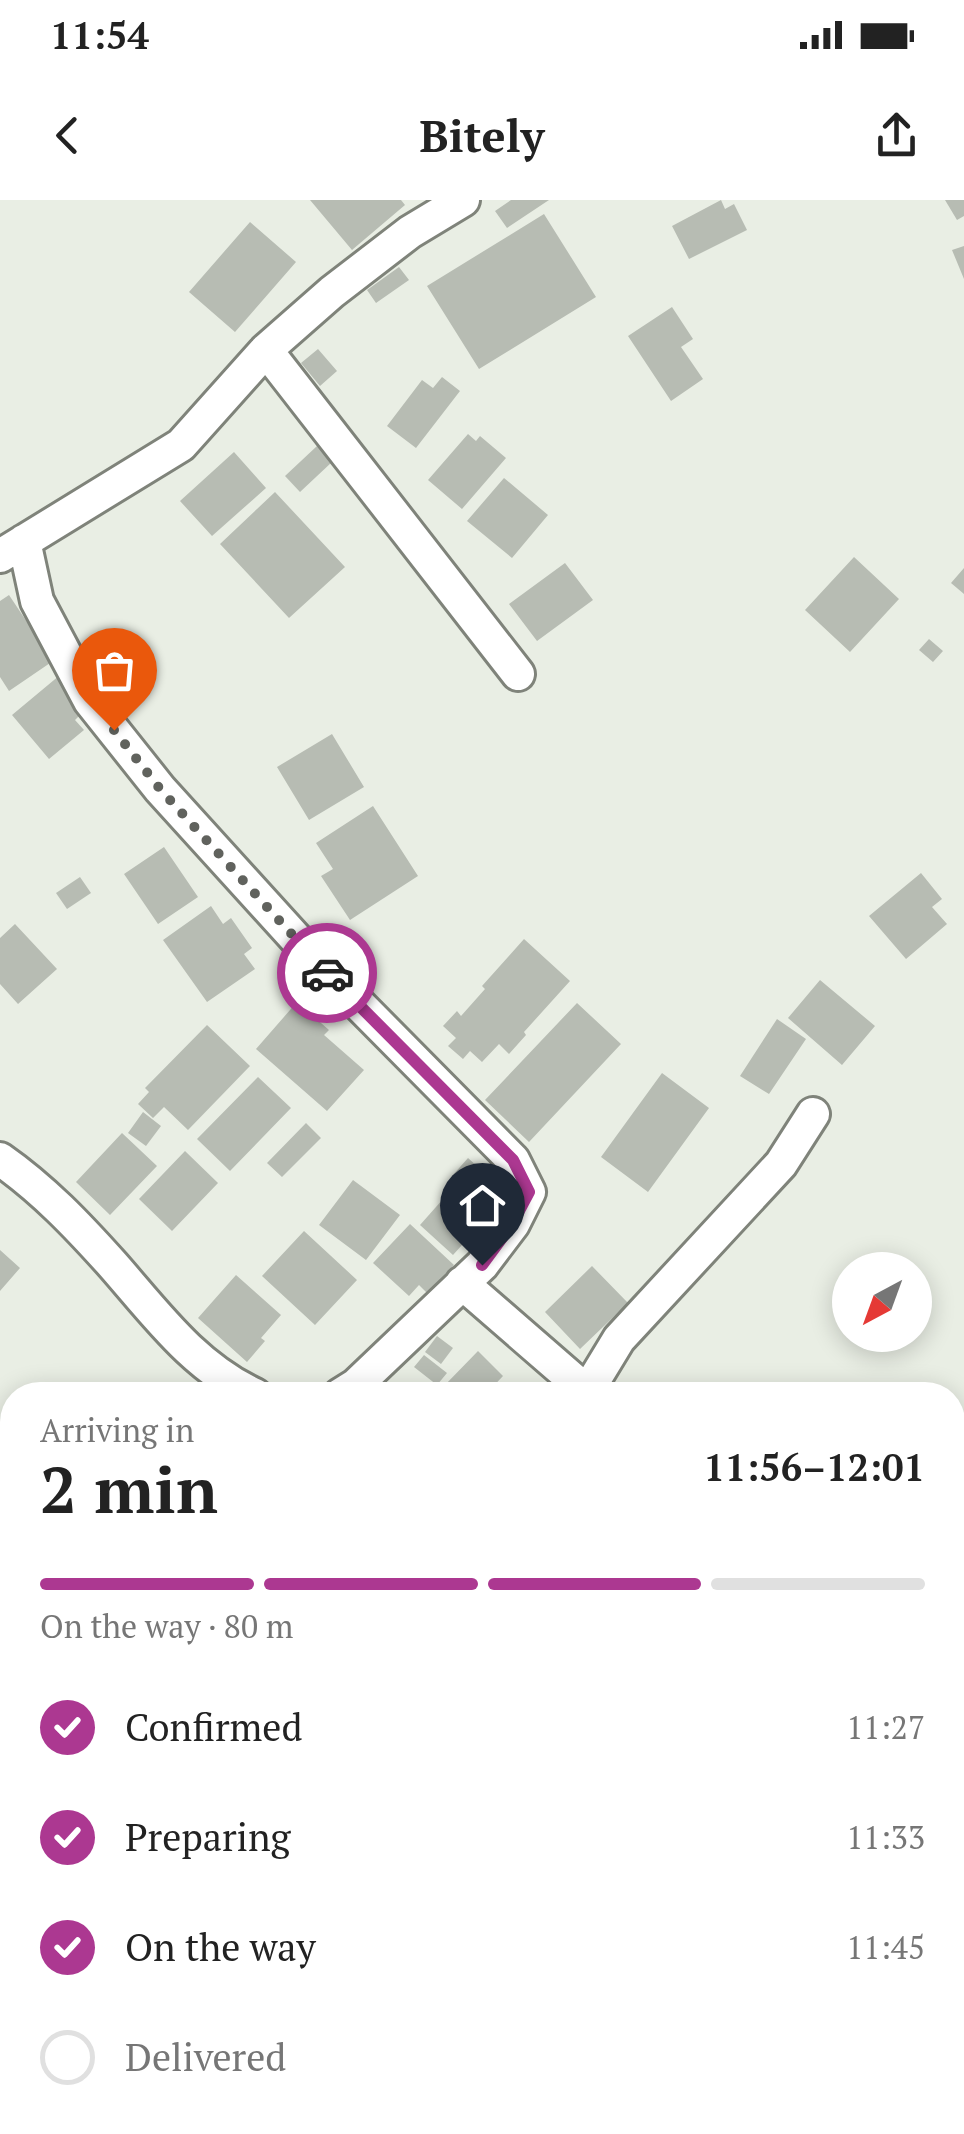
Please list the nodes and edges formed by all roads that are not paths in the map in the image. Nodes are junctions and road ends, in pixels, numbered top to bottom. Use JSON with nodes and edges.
{"nodes":[{"id":1,"x":463,"y":200,"type":"edge"},
{"id":2,"x":266,"y":350,"type":"junction"},
{"id":3,"x":12,"y":549,"type":"edge"},
{"id":4,"x":518,"y":674,"type":"dead end"},
{"id":5,"x":813,"y":1114,"type":"dead end"},
{"id":6,"x":0,"y":1158,"type":"edge"},
{"id":7,"x":462,"y":1283,"type":"junction"},
{"id":8,"x":233,"y":1382,"type":"edge"},
{"id":9,"x":358,"y":1382,"type":"edge"},
{"id":10,"x":574,"y":1382,"type":"edge"},
{"id":11,"x":595,"y":1382,"type":"edge"}],
"edges":[{"from":1,"to":2,"type":"street"},
{"from":2,"to":3,"type":"street"},
{"from":2,"to":4,"type":"street"},
{"from":3,"to":7,"type":"street"},
{"from":5,"to":11,"type":"street"},
{"from":6,"to":8,"type":"street"},
{"from":7,"to":9,"type":"street"},
{"from":7,"to":10,"type":"street"}]}
